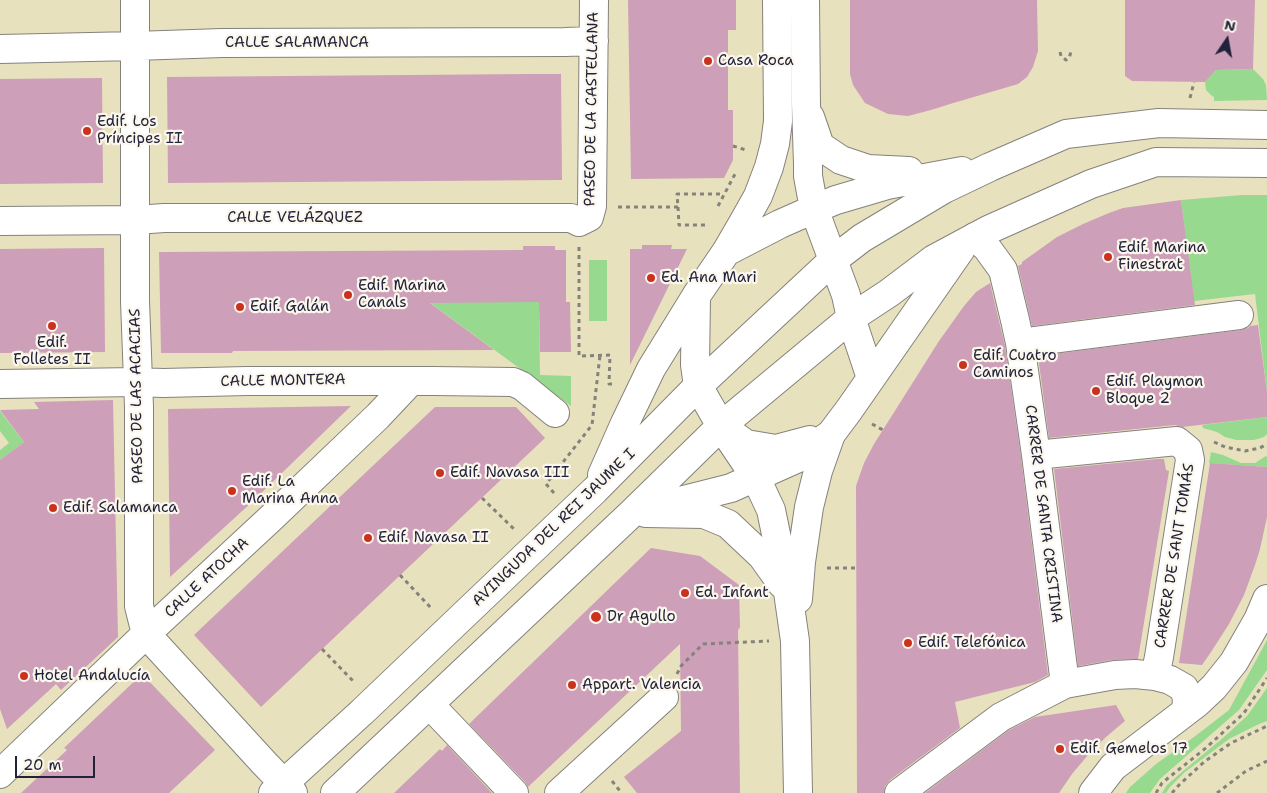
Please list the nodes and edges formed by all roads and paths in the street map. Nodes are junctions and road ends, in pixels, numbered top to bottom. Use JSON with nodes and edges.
{"nodes":[{"id":1,"x":135,"y":0,"type":"edge"},
{"id":2,"x":594,"y":0,"type":"edge"},
{"id":3,"x":777,"y":0,"type":"edge"},
{"id":4,"x":805,"y":0,"type":"edge"},
{"id":5,"x":594,"y":41,"type":"junction"},
{"id":6,"x":135,"y":46,"type":"junction"},
{"id":7,"x":0,"y":49,"type":"edge"},
{"id":8,"x":1060,"y":52,"type":"dead end"},
{"id":9,"x":1071,"y":52,"type":"dead end"},
{"id":10,"x":806,"y":104,"type":"junction"},
{"id":11,"x":1267,"y":125,"type":"edge"},
{"id":12,"x":733,"y":146,"type":"dead end"},
{"id":13,"x":746,"y":150,"type":"dead end"},
{"id":14,"x":1267,"y":163,"type":"edge"},
{"id":15,"x":990,"y":167,"type":"junction"},
{"id":16,"x":947,"y":173,"type":"junction"},
{"id":17,"x":724,"y":194,"type":"dead end"},
{"id":18,"x":678,"y":207,"type":"junction"},
{"id":19,"x":814,"y":209,"type":"junction"},
{"id":20,"x":587,"y":215,"type":"junction"},
{"id":21,"x":136,"y":220,"type":"junction"},
{"id":22,"x":0,"y":221,"type":"edge"},
{"id":23,"x":700,"y":225,"type":"dead end"},
{"id":24,"x":970,"y":239,"type":"junction"},
{"id":25,"x":726,"y":252,"type":"junction"},
{"id":26,"x":832,"y":261,"type":"junction"},
{"id":27,"x":696,"y":296,"type":"junction"},
{"id":28,"x":1239,"y":315,"type":"dead end"},
{"id":29,"x":851,"y":318,"type":"junction"},
{"id":30,"x":1020,"y":343,"type":"junction"},
{"id":31,"x":600,"y":355,"type":"junction"},
{"id":32,"x":609,"y":369,"type":"dead end"},
{"id":33,"x":871,"y":378,"type":"junction"},
{"id":34,"x":411,"y":381,"type":"junction"},
{"id":35,"x":137,"y":382,"type":"junction"},
{"id":36,"x":0,"y":384,"type":"edge"},
{"id":37,"x":698,"y":386,"type":"junction"},
{"id":38,"x":555,"y":412,"type":"dead end"},
{"id":39,"x":721,"y":426,"type":"junction"},
{"id":40,"x":831,"y":434,"type":"junction"},
{"id":41,"x":1177,"y":441,"type":"junction"},
{"id":42,"x":1267,"y":444,"type":"edge"},
{"id":43,"x":1036,"y":455,"type":"junction"},
{"id":44,"x":756,"y":478,"type":"junction"},
{"id":45,"x":595,"y":490,"type":"junction"},
{"id":46,"x":482,"y":498,"type":"dead end"},
{"id":47,"x":572,"y":512,"type":"junction"},
{"id":48,"x":632,"y":513,"type":"junction"},
{"id":49,"x":533,"y":549,"type":"junction"},
{"id":50,"x":824,"y":568,"type":"dead end"},
{"id":51,"x":856,"y":568,"type":"dead end"},
{"id":52,"x":400,"y":575,"type":"dead end"},
{"id":53,"x":788,"y":592,"type":"junction"},
{"id":54,"x":1267,"y":599,"type":"edge"},
{"id":55,"x":450,"y":628,"type":"junction"},
{"id":56,"x":146,"y":634,"type":"junction"},
{"id":57,"x":795,"y":641,"type":"junction"},
{"id":58,"x":322,"y":650,"type":"dead end"},
{"id":59,"x":1155,"y":676,"type":"junction"},
{"id":60,"x":1267,"y":678,"type":"edge"},
{"id":61,"x":1065,"y":684,"type":"junction"},
{"id":62,"x":664,"y":697,"type":"joint"},
{"id":63,"x":373,"y":701,"type":"junction"},
{"id":64,"x":429,"y":704,"type":"junction"},
{"id":65,"x":1186,"y":711,"type":"junction"},
{"id":66,"x":1267,"y":726,"type":"edge"},
{"id":67,"x":796,"y":758,"type":"junction"},
{"id":68,"x":1267,"y":761,"type":"edge"},
{"id":69,"x":0,"y":774,"type":"edge"},
{"id":70,"x":283,"y":790,"type":"edge"},
{"id":71,"x":335,"y":793,"type":"edge"},
{"id":72,"x":514,"y":793,"type":"edge"},
{"id":73,"x":559,"y":793,"type":"edge"},
{"id":74,"x":798,"y":793,"type":"edge"},
{"id":75,"x":808,"y":793,"type":"edge"},
{"id":76,"x":899,"y":793,"type":"edge"},
{"id":77,"x":1092,"y":793,"type":"edge"},
{"id":78,"x":1156,"y":793,"type":"edge"},
{"id":79,"x":1172,"y":793,"type":"edge"},
{"id":80,"x":1217,"y":793,"type":"edge"}],
"edges":[{"from":1,"to":6,"type":"street","name":"PASEO DE LAS ACACIAS"},
{"from":2,"to":5,"type":"street","name":"PASEO DE LA CASTELLANA"},
{"from":3,"to":25,"type":"street"},
{"from":4,"to":10,"type":"street"},
{"from":5,"to":6,"type":"street","name":"CALLE SALAMANCA"},
{"from":5,"to":20,"type":"street","name":"PASEO DE LA CASTELLANA"},
{"from":6,"to":7,"type":"street","name":"CALLE SALAMANCA"},
{"from":6,"to":21,"type":"street","name":"PASEO DE LAS ACACIAS"},
{"from":8,"to":9,"type":"path"},
{"from":10,"to":16,"type":"street"},
{"from":10,"to":19,"type":"street"},
{"from":11,"to":15,"type":"street"},
{"from":12,"to":13,"type":"path"},
{"from":14,"to":24,"type":"street"},
{"from":15,"to":16,"type":"street"},
{"from":15,"to":26,"type":"street","name":"AVINGUDA DEL REI JAUME I"},
{"from":16,"to":19,"type":"street"},
{"from":17,"to":18,"type":"path"},
{"from":18,"to":20,"type":"path"},
{"from":18,"to":23,"type":"path"},
{"from":19,"to":25,"type":"street"},
{"from":19,"to":26,"type":"street"},
{"from":20,"to":21,"type":"street","name":"CALLE VELÁZQUEZ"},
{"from":20,"to":31,"type":"path"},
{"from":21,"to":22,"type":"street","name":"CALLE VELÁZQUEZ"},
{"from":21,"to":35,"type":"street","name":"PASEO DE LAS ACACIAS"},
{"from":24,"to":29,"type":"street"},
{"from":24,"to":30,"type":"street","name":"CARRER DE SANTA CRISTINA"},
{"from":24,"to":33,"type":"street"},
{"from":25,"to":27,"type":"street"},
{"from":26,"to":29,"type":"street"},
{"from":26,"to":37,"type":"street","name":"AVINGUDA DEL REI JAUME I"},
{"from":27,"to":37,"type":"street"},
{"from":27,"to":45,"type":"street"},
{"from":28,"to":30,"type":"street"},
{"from":29,"to":33,"type":"street"},
{"from":29,"to":39,"type":"street"},
{"from":30,"to":43,"type":"street","name":"CARRER DE SANTA CRISTINA"},
{"from":31,"to":32,"type":"path"},
{"from":31,"to":47,"type":"path"},
{"from":33,"to":40,"type":"street"},
{"from":34,"to":35,"type":"street","name":"CALLE MONTERA"},
{"from":34,"to":38,"type":"street","name":"CALLE MONTERA"},
{"from":34,"to":56,"type":"street","name":"CALLE ATOCHA"},
{"from":35,"to":36,"type":"street","name":"CALLE MONTERA"},
{"from":35,"to":56,"type":"street","name":"PASEO DE LAS ACACIAS"},
{"from":37,"to":39,"type":"street"},
{"from":37,"to":45,"type":"street","name":"AVINGUDA DEL REI JAUME I"},
{"from":39,"to":40,"type":"street"},
{"from":39,"to":44,"type":"street"},
{"from":39,"to":48,"type":"street"},
{"from":40,"to":44,"type":"street"},
{"from":40,"to":57,"type":"street"},
{"from":41,"to":42,"type":"path"},
{"from":41,"to":43,"type":"street"},
{"from":41,"to":59,"type":"street","name":"CARRER DE SANT TOMÁS"},
{"from":43,"to":61,"type":"street","name":"CARRER DE SANTA CRISTINA"},
{"from":44,"to":48,"type":"street"},
{"from":44,"to":53,"type":"street"},
{"from":45,"to":47,"type":"street","name":"AVINGUDA DEL REI JAUME I"},
{"from":46,"to":49,"type":"path"},
{"from":47,"to":49,"type":"street","name":"AVINGUDA DEL REI JAUME I"},
{"from":48,"to":53,"type":"street"},
{"from":48,"to":64,"type":"street"},
{"from":49,"to":55,"type":"street","name":"AVINGUDA DEL REI JAUME I"},
{"from":50,"to":51,"type":"path"},
{"from":52,"to":55,"type":"path"},
{"from":53,"to":57,"type":"street"},
{"from":54,"to":65,"type":"street"},
{"from":55,"to":63,"type":"street","name":"AVINGUDA DEL REI JAUME I"},
{"from":56,"to":69,"type":"street","name":"CALLE ATOCHA"},
{"from":56,"to":70,"type":"street","name":"PASEO DE LAS ACACIAS"},
{"from":57,"to":62,"type":"path"},
{"from":57,"to":67,"type":"street"},
{"from":58,"to":63,"type":"path"},
{"from":59,"to":61,"type":"street"},
{"from":59,"to":65,"type":"street"},
{"from":60,"to":78,"type":"path"},
{"from":61,"to":76,"type":"street"},
{"from":62,"to":73,"type":"street"},
{"from":63,"to":70,"type":"street","name":"AVINGUDA DEL REI JAUME I"},
{"from":64,"to":71,"type":"street"},
{"from":64,"to":72,"type":"street"},
{"from":65,"to":77,"type":"street"},
{"from":66,"to":79,"type":"path"},
{"from":67,"to":74,"type":"street"},
{"from":67,"to":75,"type":"street"},
{"from":68,"to":80,"type":"path"}]}
